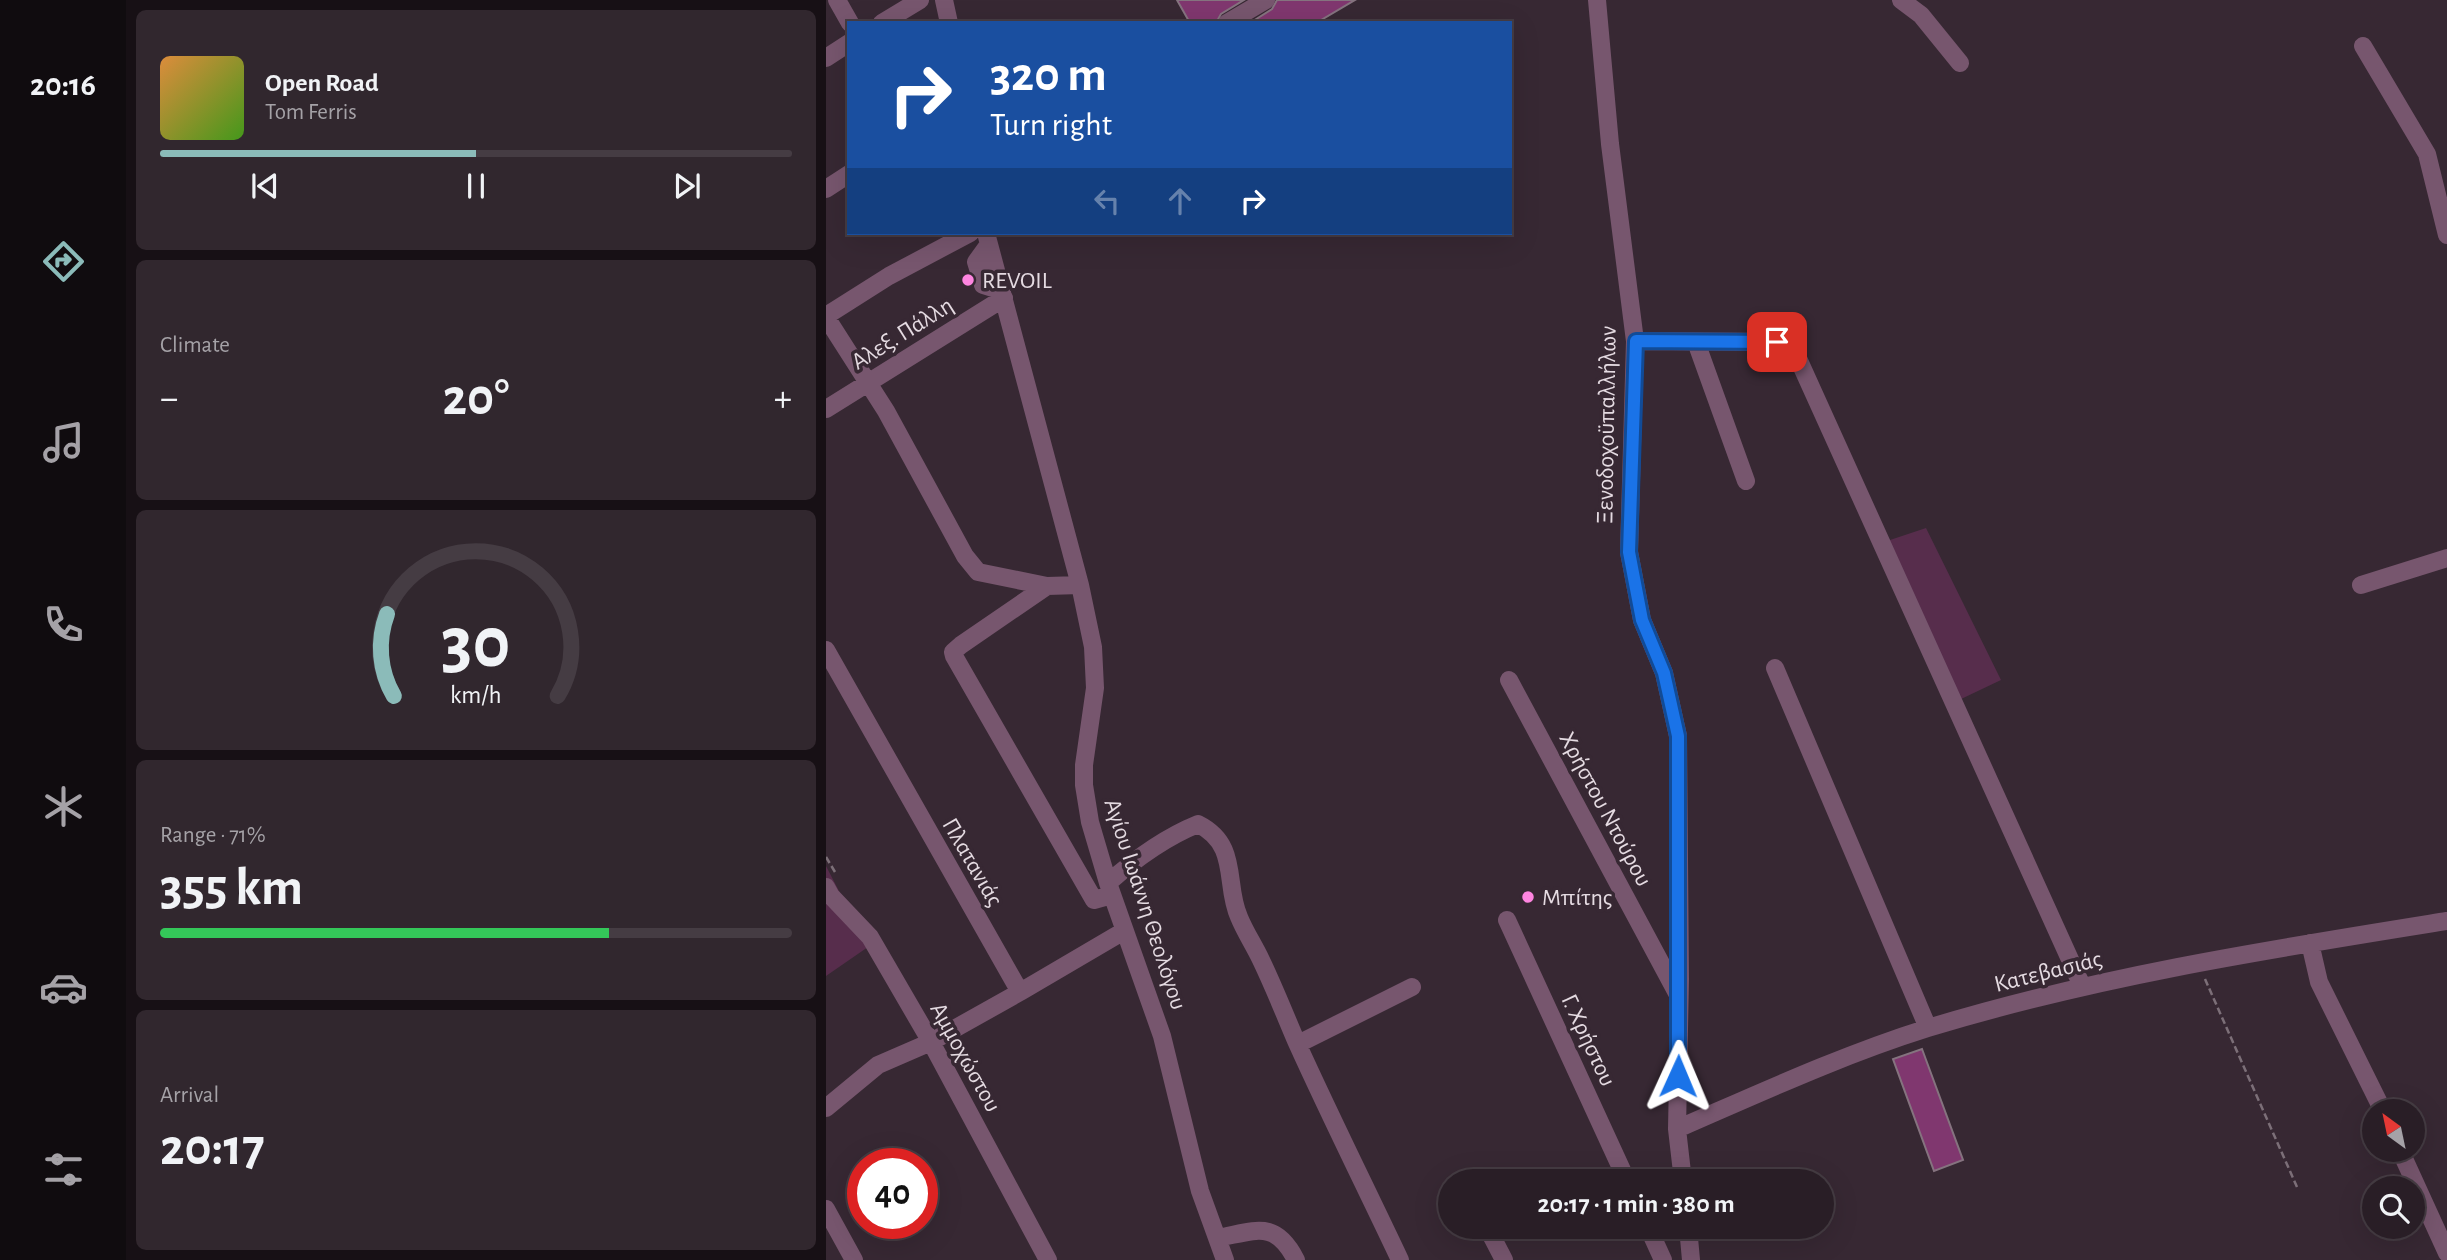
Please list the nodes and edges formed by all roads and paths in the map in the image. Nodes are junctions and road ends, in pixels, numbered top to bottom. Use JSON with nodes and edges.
{"nodes":[{"id":1,"x":837,"y":0,"type":"edge"},
{"id":2,"x":920,"y":0,"type":"edge"},
{"id":3,"x":944,"y":0,"type":"edge"},
{"id":4,"x":1266,"y":0,"type":"edge"},
{"id":5,"x":1597,"y":0,"type":"edge"},
{"id":6,"x":1900,"y":0,"type":"edge"},
{"id":7,"x":849,"y":21,"type":"edge"},
{"id":8,"x":885,"y":21,"type":"edge"},
{"id":9,"x":949,"y":21,"type":"edge"},
{"id":10,"x":1230,"y":21,"type":"edge"},
{"id":11,"x":847,"y":44,"type":"edge"},
{"id":12,"x":2363,"y":46,"type":"dead end"},
{"id":13,"x":826,"y":58,"type":"edge"},
{"id":14,"x":1960,"y":63,"type":"dead end"},
{"id":15,"x":847,"y":175,"type":"edge"},
{"id":16,"x":826,"y":189,"type":"edge"},
{"id":17,"x":966,"y":235,"type":"edge"},
{"id":18,"x":2447,"y":235,"type":"edge"},
{"id":19,"x":988,"y":239,"type":"edge"},
{"id":20,"x":1003,"y":294,"type":"junction"},
{"id":21,"x":826,"y":316,"type":"edge"},
{"id":22,"x":1636,"y":341,"type":"junction"},
{"id":23,"x":1696,"y":342,"type":"junction"},
{"id":24,"x":869,"y":382,"type":"junction"},
{"id":25,"x":826,"y":409,"type":"edge"},
{"id":26,"x":1746,"y":481,"type":"dead end"},
{"id":27,"x":2447,"y":558,"type":"edge"},
{"id":28,"x":1080,"y":585,"type":"junction"},
{"id":29,"x":2361,"y":585,"type":"dead end"},
{"id":30,"x":1047,"y":586,"type":"junction"},
{"id":31,"x":826,"y":650,"type":"edge"},
{"id":32,"x":1776,"y":668,"type":"dead end"},
{"id":33,"x":1509,"y":680,"type":"dead end"},
{"id":34,"x":826,"y":887,"type":"edge"},
{"id":35,"x":1110,"y":889,"type":"junction"},
{"id":36,"x":1507,"y":920,"type":"dead end"},
{"id":37,"x":2447,"y":921,"type":"edge"},
{"id":38,"x":1124,"y":931,"type":"junction"},
{"id":39,"x":2310,"y":943,"type":"junction"},
{"id":40,"x":2198,"y":963,"type":"junction"},
{"id":41,"x":2082,"y":986,"type":"junction"},
{"id":42,"x":1412,"y":987,"type":"dead end"},
{"id":43,"x":1020,"y":992,"type":"junction"},
{"id":44,"x":1679,"y":997,"type":"junction"},
{"id":45,"x":1928,"y":1028,"type":"junction"},
{"id":46,"x":931,"y":1042,"type":"junction"},
{"id":47,"x":1298,"y":1044,"type":"junction"},
{"id":48,"x":2378,"y":1099,"type":"edge"},
{"id":49,"x":826,"y":1108,"type":"edge"},
{"id":50,"x":1678,"y":1129,"type":"junction"},
{"id":51,"x":2405,"y":1162,"type":"edge"},
{"id":52,"x":1621,"y":1169,"type":"edge"},
{"id":53,"x":1682,"y":1169,"type":"edge"},
{"id":54,"x":2297,"y":1187,"type":"dead end"},
{"id":55,"x":826,"y":1209,"type":"edge"},
{"id":56,"x":1217,"y":1238,"type":"junction"},
{"id":57,"x":1493,"y":1239,"type":"edge"},
{"id":58,"x":1653,"y":1239,"type":"edge"},
{"id":59,"x":1689,"y":1239,"type":"edge"},
{"id":60,"x":2447,"y":1253,"type":"edge"},
{"id":61,"x":854,"y":1260,"type":"edge"},
{"id":62,"x":1048,"y":1260,"type":"edge"},
{"id":63,"x":1225,"y":1260,"type":"edge"},
{"id":64,"x":1296,"y":1260,"type":"edge"},
{"id":65,"x":1400,"y":1260,"type":"edge"},
{"id":66,"x":1504,"y":1260,"type":"edge"},
{"id":67,"x":1663,"y":1260,"type":"edge"},
{"id":68,"x":1691,"y":1260,"type":"edge"}],
"edges":[{"from":1,"to":7,"type":"street"},
{"from":2,"to":8,"type":"street"},
{"from":3,"to":9,"type":"street"},
{"from":4,"to":10,"type":"street"},
{"from":5,"to":22,"type":"street","name":"Ξενοδοχοϋπαλλήλων"},
{"from":6,"to":14,"type":"street"},
{"from":11,"to":13,"type":"street"},
{"from":12,"to":18,"type":"street"},
{"from":15,"to":16,"type":"street"},
{"from":17,"to":21,"type":"street"},
{"from":19,"to":20,"type":"street","name":"Αγίου Ιωάννη Θεολόγου"},
{"from":20,"to":24,"type":"street","name":"Αλεξ. Πάλλη"},
{"from":20,"to":28,"type":"street","name":"Αγίου Ιωάννη Θεολόγου"},
{"from":21,"to":24,"type":"street"},
{"from":22,"to":23,"type":"street"},
{"from":22,"to":44,"type":"street","name":"Ξενοδοχοϋπαλλήλων"},
{"from":23,"to":26,"type":"street"},
{"from":23,"to":41,"type":"street"},
{"from":24,"to":25,"type":"street","name":"Αλεξ. Πάλλη"},
{"from":24,"to":30,"type":"street"},
{"from":27,"to":29,"type":"street"},
{"from":28,"to":30,"type":"street"},
{"from":28,"to":35,"type":"street","name":"Αγίου Ιωάννη Θεολόγου"},
{"from":30,"to":35,"type":"street"},
{"from":31,"to":43,"type":"street","name":"Πλατανιάς"},
{"from":32,"to":45,"type":"street"},
{"from":33,"to":44,"type":"street","name":"Χρήστου Ντούρου"},
{"from":34,"to":46,"type":"street","name":"Αμμοχώστου"},
{"from":35,"to":38,"type":"street","name":"Αγίου Ιωάννη Θεολόγου"},
{"from":35,"to":47,"type":"street"},
{"from":36,"to":52,"type":"street","name":"Γ. Χρήστου"},
{"from":37,"to":39,"type":"street","name":"Κατεβασιάς"},
{"from":38,"to":43,"type":"street"},
{"from":38,"to":56,"type":"street","name":"Αγίου Ιωάννη Θεολόγου"},
{"from":39,"to":40,"type":"street","name":"Κατεβασιάς"},
{"from":39,"to":48,"type":"street"},
{"from":40,"to":41,"type":"street","name":"Κατεβασιάς"},
{"from":40,"to":54,"type":"path"},
{"from":41,"to":45,"type":"street","name":"Κατεβασιάς"},
{"from":42,"to":47,"type":"street"},
{"from":43,"to":46,"type":"street"},
{"from":44,"to":50,"type":"street","name":"Ξενοδοχοϋπαλλήλων"},
{"from":45,"to":50,"type":"street","name":"Κατεβασιάς"},
{"from":46,"to":49,"type":"street"},
{"from":46,"to":62,"type":"street","name":"Αμμοχώστου"},
{"from":47,"to":65,"type":"street"},
{"from":50,"to":53,"type":"street","name":"Ξενοδοχοϋπαλλήλων"},
{"from":51,"to":60,"type":"street"},
{"from":55,"to":61,"type":"street"},
{"from":56,"to":63,"type":"street","name":"Αγίου Ιωάννη Θεολόγου"},
{"from":56,"to":64,"type":"street"},
{"from":57,"to":66,"type":"street"},
{"from":58,"to":67,"type":"street"},
{"from":59,"to":68,"type":"street"}]}
